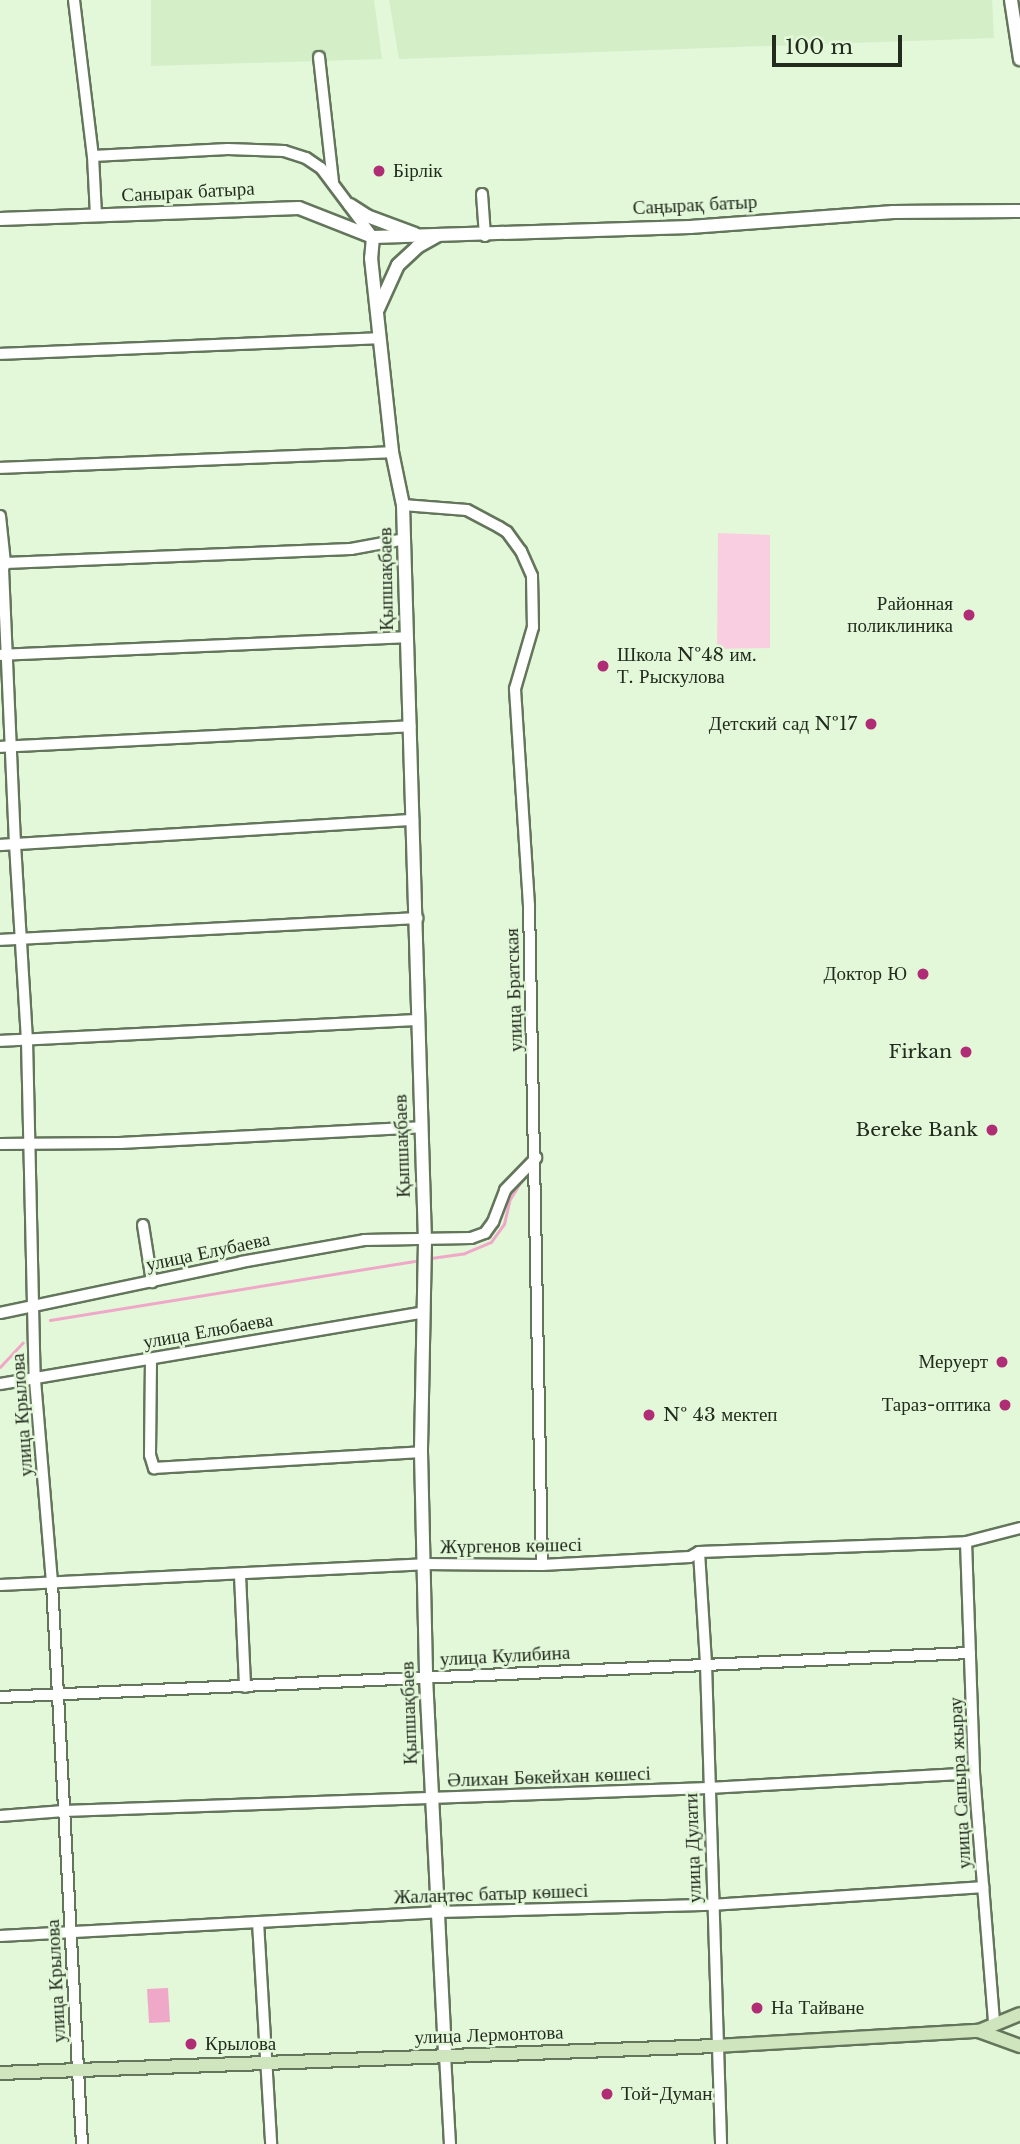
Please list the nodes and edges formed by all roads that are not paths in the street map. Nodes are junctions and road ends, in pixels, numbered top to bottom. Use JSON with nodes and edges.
{"nodes":[{"id":1,"x":74,"y":0,"type":"edge"},
{"id":2,"x":1012,"y":0,"type":"edge"},
{"id":3,"x":319,"y":57,"type":"dead end"},
{"id":4,"x":1020,"y":59,"type":"edge"},
{"id":5,"x":93,"y":156,"type":"junction"},
{"id":6,"x":333,"y":182,"type":"junction"},
{"id":7,"x":482,"y":194,"type":"dead end"},
{"id":8,"x":350,"y":205,"type":"junction"},
{"id":9,"x":1020,"y":213,"type":"edge"},
{"id":10,"x":96,"y":215,"type":"junction"},
{"id":11,"x":0,"y":219,"type":"edge"},
{"id":12,"x":415,"y":234,"type":"junction"},
{"id":13,"x":439,"y":235,"type":"junction"},
{"id":14,"x":485,"y":236,"type":"junction"},
{"id":15,"x":373,"y":237,"type":"junction"},
{"id":16,"x":376,"y":312,"type":"junction"},
{"id":17,"x":379,"y":338,"type":"junction"},
{"id":18,"x":0,"y":354,"type":"edge"},
{"id":19,"x":392,"y":452,"type":"junction"},
{"id":20,"x":0,"y":468,"type":"edge"},
{"id":21,"x":404,"y":505,"type":"junction"},
{"id":22,"x":0,"y":516,"type":"edge"},
{"id":23,"x":405,"y":539,"type":"junction"},
{"id":24,"x":3,"y":567,"type":"edge"},
{"id":25,"x":406,"y":637,"type":"junction"},
{"id":26,"x":4,"y":655,"type":"edge"},
{"id":27,"x":410,"y":726,"type":"junction"},
{"id":28,"x":6,"y":747,"type":"edge"},
{"id":29,"x":413,"y":820,"type":"junction"},
{"id":30,"x":15,"y":844,"type":"junction"},
{"id":31,"x":0,"y":845,"type":"edge"},
{"id":32,"x":418,"y":918,"type":"junction"},
{"id":33,"x":22,"y":939,"type":"junction"},
{"id":34,"x":0,"y":940,"type":"edge"},
{"id":35,"x":416,"y":1020,"type":"junction"},
{"id":36,"x":27,"y":1040,"type":"junction"},
{"id":37,"x":0,"y":1041,"type":"edge"},
{"id":38,"x":421,"y":1127,"type":"junction"},
{"id":39,"x":29,"y":1143,"type":"junction"},
{"id":40,"x":0,"y":1144,"type":"edge"},
{"id":41,"x":536,"y":1158,"type":"junction"},
{"id":42,"x":143,"y":1225,"type":"dead end"},
{"id":43,"x":425,"y":1241,"type":"junction"},
{"id":44,"x":152,"y":1282,"type":"junction"},
{"id":45,"x":34,"y":1307,"type":"junction"},
{"id":46,"x":0,"y":1313,"type":"edge"},
{"id":47,"x":422,"y":1313,"type":"junction"},
{"id":48,"x":151,"y":1359,"type":"junction"},
{"id":49,"x":36,"y":1380,"type":"junction"},
{"id":50,"x":0,"y":1384,"type":"edge"},
{"id":51,"x":421,"y":1452,"type":"junction"},
{"id":52,"x":1020,"y":1528,"type":"edge"},
{"id":53,"x":966,"y":1542,"type":"junction"},
{"id":54,"x":699,"y":1552,"type":"junction"},
{"id":55,"x":424,"y":1564,"type":"junction"},
{"id":56,"x":541,"y":1565,"type":"junction"},
{"id":57,"x":240,"y":1575,"type":"junction"},
{"id":58,"x":52,"y":1583,"type":"junction"},
{"id":59,"x":0,"y":1585,"type":"edge"},
{"id":60,"x":970,"y":1653,"type":"junction"},
{"id":61,"x":706,"y":1664,"type":"junction"},
{"id":62,"x":426,"y":1677,"type":"junction"},
{"id":63,"x":244,"y":1687,"type":"junction"},
{"id":64,"x":58,"y":1695,"type":"junction"},
{"id":65,"x":0,"y":1697,"type":"edge"},
{"id":66,"x":974,"y":1773,"type":"junction"},
{"id":67,"x":709,"y":1788,"type":"junction"},
{"id":68,"x":432,"y":1800,"type":"junction"},
{"id":69,"x":64,"y":1811,"type":"junction"},
{"id":70,"x":0,"y":1816,"type":"edge"},
{"id":71,"x":984,"y":1887,"type":"junction"},
{"id":72,"x":712,"y":1905,"type":"junction"},
{"id":73,"x":438,"y":1912,"type":"junction"},
{"id":74,"x":258,"y":1922,"type":"junction"},
{"id":75,"x":70,"y":1931,"type":"junction"},
{"id":76,"x":0,"y":1936,"type":"edge"},
{"id":77,"x":1020,"y":2014,"type":"edge"},
{"id":78,"x":994,"y":2022,"type":"junction"},
{"id":79,"x":979,"y":2031,"type":"junction"},
{"id":80,"x":716,"y":2046,"type":"junction"},
{"id":81,"x":1020,"y":2046,"type":"edge"},
{"id":82,"x":445,"y":2055,"type":"junction"},
{"id":83,"x":266,"y":2062,"type":"junction"},
{"id":84,"x":78,"y":2069,"type":"junction"},
{"id":85,"x":0,"y":2073,"type":"edge"},
{"id":86,"x":82,"y":2144,"type":"edge"},
{"id":87,"x":271,"y":2144,"type":"edge"},
{"id":88,"x":450,"y":2144,"type":"edge"},
{"id":89,"x":721,"y":2144,"type":"edge"}],
"edges":[{"from":1,"to":5,"type":"street"},
{"from":2,"to":4,"type":"street"},
{"from":3,"to":6,"type":"street"},
{"from":5,"to":6,"type":"street"},
{"from":5,"to":10,"type":"street"},
{"from":6,"to":8,"type":"street"},
{"from":7,"to":14,"type":"street"},
{"from":8,"to":12,"type":"street"},
{"from":8,"to":15,"type":"street"},
{"from":9,"to":14,"type":"street","name":"Саңырақ батыр"},
{"from":10,"to":11,"type":"street","name":"Санырак батыра"},
{"from":10,"to":15,"type":"street","name":"Санырак батыра"},
{"from":12,"to":13,"type":"street","name":"Саңырақ батыр"},
{"from":12,"to":15,"type":"street","name":"Саңырақ батыр"},
{"from":13,"to":14,"type":"street","name":"Саңырақ батыр"},
{"from":13,"to":16,"type":"street"},
{"from":15,"to":16,"type":"street","name":"Қыпшақбаев"},
{"from":16,"to":17,"type":"street","name":"Қыпшақбаев"},
{"from":17,"to":18,"type":"street"},
{"from":17,"to":19,"type":"street","name":"Қыпшақбаев"},
{"from":19,"to":20,"type":"street"},
{"from":19,"to":21,"type":"street","name":"Қыпшақбаев"},
{"from":21,"to":23,"type":"street","name":"Қыпшақбаев"},
{"from":21,"to":41,"type":"street","name":"улица Братская"},
{"from":22,"to":24,"type":"street","name":"улица Крылова"},
{"from":23,"to":24,"type":"street"},
{"from":23,"to":25,"type":"street","name":"Қыпшақбаев"},
{"from":24,"to":26,"type":"street","name":"улица Крылова"},
{"from":25,"to":26,"type":"street"},
{"from":25,"to":27,"type":"street","name":"Қыпшақбаев"},
{"from":26,"to":28,"type":"street","name":"улица Крылова"},
{"from":27,"to":28,"type":"street"},
{"from":27,"to":29,"type":"street","name":"Қыпшақбаев"},
{"from":28,"to":30,"type":"street","name":"улица Крылова"},
{"from":29,"to":30,"type":"street"},
{"from":29,"to":32,"type":"street","name":"Қыпшақбаев"},
{"from":30,"to":31,"type":"street"},
{"from":30,"to":33,"type":"street","name":"улица Крылова"},
{"from":32,"to":33,"type":"street"},
{"from":32,"to":35,"type":"street","name":"Қыпшақбаев"},
{"from":33,"to":34,"type":"street"},
{"from":33,"to":36,"type":"street","name":"улица Крылова"},
{"from":35,"to":36,"type":"street"},
{"from":35,"to":38,"type":"street","name":"Қыпшақбаев"},
{"from":36,"to":37,"type":"street"},
{"from":36,"to":39,"type":"street","name":"улица Крылова"},
{"from":38,"to":39,"type":"street"},
{"from":38,"to":43,"type":"street","name":"Қыпшақбаев"},
{"from":39,"to":40,"type":"street"},
{"from":39,"to":45,"type":"street","name":"улица Крылова"},
{"from":41,"to":43,"type":"street","name":"улица Елубаева"},
{"from":41,"to":56,"type":"street","name":"улица Братская"},
{"from":42,"to":44,"type":"street"},
{"from":43,"to":44,"type":"street","name":"улица Елубаева"},
{"from":43,"to":47,"type":"street","name":"Қыпшақбаев"},
{"from":44,"to":45,"type":"street","name":"улица Елубаева"},
{"from":45,"to":46,"type":"street","name":"улица Елубаева"},
{"from":45,"to":49,"type":"street","name":"улица Крылова"},
{"from":47,"to":48,"type":"street","name":"улица Елюбаева"},
{"from":47,"to":51,"type":"street","name":"Қыпшақбаев"},
{"from":48,"to":49,"type":"street","name":"улица Елюбаева"},
{"from":48,"to":51,"type":"street"},
{"from":49,"to":50,"type":"street","name":"улица Елюбаева"},
{"from":49,"to":58,"type":"street","name":"улица Крылова"},
{"from":51,"to":55,"type":"street","name":"Қыпшақбаев"},
{"from":52,"to":53,"type":"street","name":"Жүргенов көшесі"},
{"from":53,"to":54,"type":"street","name":"Жүргенов көшесі"},
{"from":53,"to":60,"type":"street","name":"улица Сапыра жырау"},
{"from":54,"to":56,"type":"street","name":"Жүргенов көшесі"},
{"from":54,"to":61,"type":"street","name":"улица Дулати"},
{"from":55,"to":56,"type":"street","name":"Жүргенов көшесі"},
{"from":55,"to":57,"type":"street","name":"Жүргенов көшесі"},
{"from":55,"to":62,"type":"street","name":"Қыпшақбаев"},
{"from":57,"to":58,"type":"street","name":"Жүргенов көшесі"},
{"from":57,"to":63,"type":"street"},
{"from":58,"to":59,"type":"street","name":"Жүргенов көшесі"},
{"from":58,"to":64,"type":"street","name":"улица Крылова"},
{"from":60,"to":61,"type":"street","name":"улица Кулибина"},
{"from":60,"to":66,"type":"street","name":"улица Сапыра жырау"},
{"from":61,"to":62,"type":"street","name":"улица Кулибина"},
{"from":61,"to":67,"type":"street","name":"улица Дулати"},
{"from":62,"to":63,"type":"street","name":"улица Кулибина"},
{"from":62,"to":68,"type":"street","name":"Қыпшақбаев"},
{"from":63,"to":64,"type":"street","name":"улица Кулибина"},
{"from":64,"to":65,"type":"street","name":"улица Кулибина"},
{"from":64,"to":69,"type":"street","name":"улица Крылова"},
{"from":66,"to":67,"type":"street","name":"Әлихан Бөкейхан көшесі"},
{"from":66,"to":71,"type":"street","name":"улица Сапыра жырау"},
{"from":67,"to":68,"type":"street","name":"Әлихан Бөкейхан көшесі"},
{"from":67,"to":72,"type":"street","name":"улица Дулати"},
{"from":68,"to":69,"type":"street","name":"Әлихан Бөкейхан көшесі"},
{"from":68,"to":73,"type":"street","name":"Қыпшақбаев"},
{"from":69,"to":70,"type":"street","name":"Әлихан Бөкейхан көшесі"},
{"from":69,"to":75,"type":"street","name":"улица Крылова"},
{"from":71,"to":72,"type":"street","name":"Жалаңтөс батыр көшесі"},
{"from":71,"to":78,"type":"street","name":"улица Сапыра жырау"},
{"from":72,"to":73,"type":"street","name":"Жалаңтөс батыр көшесі"},
{"from":72,"to":80,"type":"street","name":"улица Дулати"},
{"from":73,"to":74,"type":"street","name":"Жалаңтөс батыр көшесі"},
{"from":73,"to":82,"type":"street","name":"Қыпшақбаев"},
{"from":74,"to":75,"type":"street","name":"Жалаңтөс батыр көшесі"},
{"from":74,"to":83,"type":"street"},
{"from":75,"to":76,"type":"street","name":"Жалаңтөс батыр көшесі"},
{"from":75,"to":84,"type":"street","name":"улица Крылова"},
{"from":77,"to":78,"type":"main road"},
{"from":78,"to":79,"type":"main road"},
{"from":79,"to":80,"type":"main road","name":"улица Лермонтова"},
{"from":79,"to":81,"type":"main road"},
{"from":80,"to":82,"type":"main road","name":"улица Лермонтова"},
{"from":80,"to":89,"type":"street","name":"улица Дулати"},
{"from":82,"to":83,"type":"main road","name":"улица Лермонтова"},
{"from":82,"to":88,"type":"street"},
{"from":83,"to":84,"type":"main road","name":"улица Лермонтова"},
{"from":83,"to":87,"type":"street"},
{"from":84,"to":85,"type":"main road","name":"улица Лермонтова"},
{"from":84,"to":86,"type":"street","name":"улица Крылова"}]}
